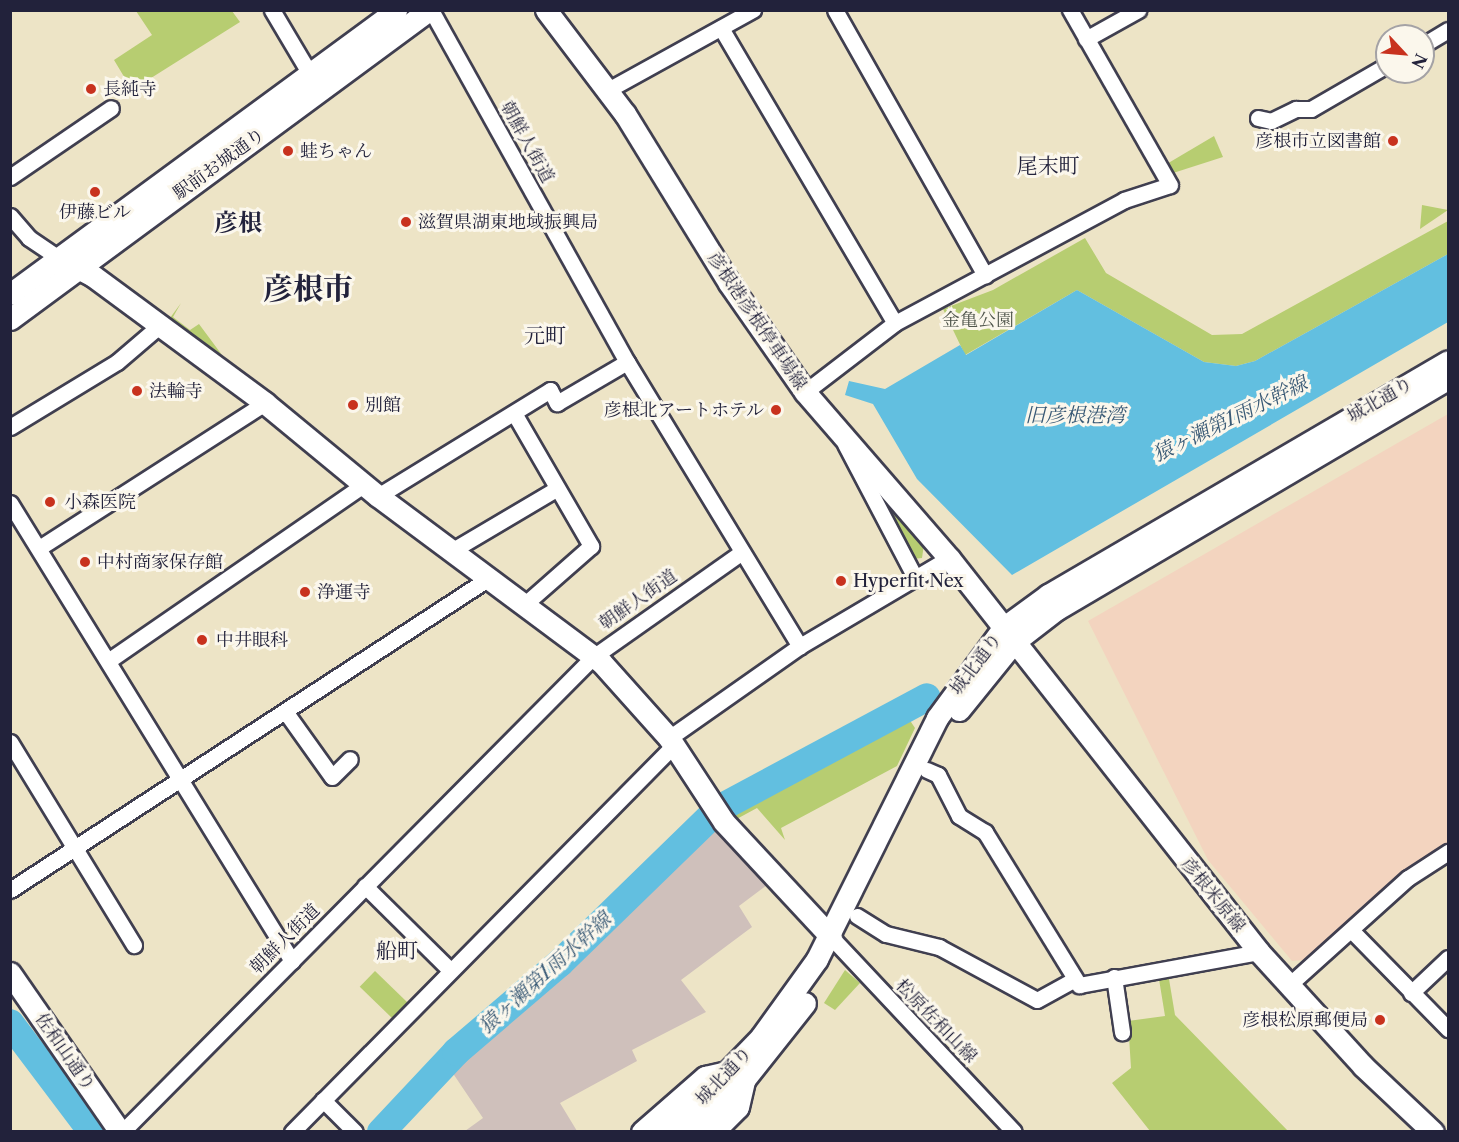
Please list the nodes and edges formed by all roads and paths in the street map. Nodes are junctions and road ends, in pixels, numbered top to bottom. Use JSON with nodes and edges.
{"nodes":[{"id":1,"x":272,"y":10,"type":"edge"},
{"id":2,"x":396,"y":10,"type":"edge"},
{"id":3,"x":430,"y":10,"type":"edge"},
{"id":4,"x":546,"y":10,"type":"edge"},
{"id":5,"x":753,"y":10,"type":"edge"},
{"id":6,"x":835,"y":10,"type":"edge"},
{"id":7,"x":1070,"y":10,"type":"edge"},
{"id":8,"x":1138,"y":10,"type":"edge"},
{"id":9,"x":721,"y":28,"type":"junction"},
{"id":10,"x":1449,"y":30,"type":"edge"},
{"id":11,"x":1435,"y":38,"type":"edge"},
{"id":12,"x":1086,"y":39,"type":"junction"},
{"id":13,"x":1375,"y":72,"type":"edge"},
{"id":14,"x":310,"y":74,"type":"junction"},
{"id":15,"x":606,"y":91,"type":"junction"},
{"id":16,"x":111,"y":108,"type":"dead end"},
{"id":17,"x":1258,"y":118,"type":"dead end"},
{"id":18,"x":10,"y":177,"type":"edge"},
{"id":19,"x":10,"y":216,"type":"edge"},
{"id":20,"x":59,"y":258,"type":"junction"},
{"id":21,"x":78,"y":268,"type":"junction"},
{"id":22,"x":985,"y":275,"type":"junction"},
{"id":23,"x":10,"y":294,"type":"edge"},
{"id":24,"x":10,"y":319,"type":"edge"},
{"id":25,"x":895,"y":323,"type":"junction"},
{"id":26,"x":159,"y":326,"type":"junction"},
{"id":27,"x":1449,"y":361,"type":"edge"},
{"id":28,"x":627,"y":362,"type":"junction"},
{"id":29,"x":1449,"y":379,"type":"edge"},
{"id":30,"x":806,"y":392,"type":"junction"},
{"id":31,"x":265,"y":402,"type":"junction"},
{"id":32,"x":514,"y":413,"type":"junction"},
{"id":33,"x":10,"y":427,"type":"edge"},
{"id":34,"x":841,"y":433,"type":"junction"},
{"id":35,"x":556,"y":489,"type":"junction"},
{"id":36,"x":371,"y":490,"type":"junction"},
{"id":37,"x":10,"y":503,"type":"edge"},
{"id":38,"x":39,"y":548,"type":"junction"},
{"id":39,"x":453,"y":550,"type":"junction"},
{"id":40,"x":742,"y":552,"type":"junction"},
{"id":41,"x":949,"y":558,"type":"junction"},
{"id":42,"x":489,"y":578,"type":"junction"},
{"id":43,"x":916,"y":579,"type":"junction"},
{"id":44,"x":525,"y":604,"type":"junction"},
{"id":45,"x":1008,"y":635,"type":"junction"},
{"id":46,"x":800,"y":646,"type":"junction"},
{"id":47,"x":592,"y":657,"type":"junction"},
{"id":48,"x":108,"y":660,"type":"junction"},
{"id":49,"x":287,"y":714,"type":"junction"},
{"id":50,"x":10,"y":742,"type":"edge"},
{"id":51,"x":671,"y":742,"type":"junction"},
{"id":52,"x":350,"y":759,"type":"dead end"},
{"id":53,"x":927,"y":770,"type":"junction"},
{"id":54,"x":181,"y":782,"type":"junction"},
{"id":55,"x":74,"y":850,"type":"junction"},
{"id":56,"x":1449,"y":852,"type":"edge"},
{"id":57,"x":365,"y":886,"type":"junction"},
{"id":58,"x":10,"y":890,"type":"edge"},
{"id":59,"x":857,"y":916,"type":"junction"},
{"id":60,"x":1351,"y":930,"type":"junction"},
{"id":61,"x":836,"y":943,"type":"junction"},
{"id":62,"x":134,"y":945,"type":"dead end"},
{"id":63,"x":1259,"y":952,"type":"junction"},
{"id":64,"x":1449,"y":958,"type":"edge"},
{"id":65,"x":292,"y":961,"type":"junction"},
{"id":66,"x":450,"y":970,"type":"junction"},
{"id":67,"x":10,"y":973,"type":"edge"},
{"id":68,"x":1114,"y":977,"type":"junction"},
{"id":69,"x":1075,"y":979,"type":"junction"},
{"id":70,"x":1289,"y":985,"type":"junction"},
{"id":71,"x":1411,"y":993,"type":"junction"},
{"id":72,"x":1449,"y":1029,"type":"edge"},
{"id":73,"x":1122,"y":1032,"type":"dead end"},
{"id":74,"x":738,"y":1076,"type":"junction"},
{"id":75,"x":323,"y":1100,"type":"junction"},
{"id":76,"x":121,"y":1131,"type":"edge"},
{"id":77,"x":292,"y":1131,"type":"edge"},
{"id":78,"x":355,"y":1131,"type":"edge"},
{"id":79,"x":642,"y":1131,"type":"edge"},
{"id":80,"x":669,"y":1131,"type":"edge"},
{"id":81,"x":692,"y":1131,"type":"edge"},
{"id":82,"x":713,"y":1131,"type":"edge"},
{"id":83,"x":1014,"y":1131,"type":"edge"},
{"id":84,"x":1433,"y":1131,"type":"edge"}],
"edges":[{"from":1,"to":14,"type":"street"},
{"from":2,"to":14,"type":"main road","name":"駅前お城通り"},
{"from":3,"to":21,"type":"main road","name":"駅前お城通り"},
{"from":3,"to":28,"type":"street","name":"朝鮮人街道"},
{"from":4,"to":15,"type":"main road","name":"彦根港彦根停車場線"},
{"from":5,"to":9,"type":"street"},
{"from":6,"to":22,"type":"street"},
{"from":7,"to":12,"type":"street"},
{"from":8,"to":12,"type":"street"},
{"from":9,"to":15,"type":"street"},
{"from":9,"to":25,"type":"street"},
{"from":10,"to":11,"type":"street"},
{"from":12,"to":22,"type":"street"},
{"from":13,"to":17,"type":"street"},
{"from":14,"to":20,"type":"main road","name":"駅前お城通り"},
{"from":15,"to":30,"type":"main road","name":"彦根港彦根停車場線"},
{"from":16,"to":18,"type":"street"},
{"from":19,"to":20,"type":"street"},
{"from":20,"to":21,"type":"main road"},
{"from":20,"to":23,"type":"main road","name":"駅前お城通り"},
{"from":21,"to":24,"type":"main road","name":"駅前お城通り"},
{"from":21,"to":26,"type":"main road"},
{"from":22,"to":25,"type":"street"},
{"from":25,"to":30,"type":"street"},
{"from":26,"to":31,"type":"main road"},
{"from":26,"to":33,"type":"street"},
{"from":27,"to":45,"type":"main road","name":"城北通り"},
{"from":28,"to":32,"type":"street"},
{"from":28,"to":40,"type":"street","name":"朝鮮人街道"},
{"from":29,"to":45,"type":"main road","name":"城北通り"},
{"from":30,"to":34,"type":"main road","name":"彦根港彦根停車場線"},
{"from":31,"to":36,"type":"main road"},
{"from":31,"to":38,"type":"street"},
{"from":32,"to":35,"type":"street"},
{"from":32,"to":36,"type":"street"},
{"from":34,"to":41,"type":"main road","name":"彦根港彦根停車場線"},
{"from":34,"to":43,"type":"street"},
{"from":35,"to":39,"type":"street"},
{"from":35,"to":44,"type":"street"},
{"from":36,"to":39,"type":"main road"},
{"from":36,"to":48,"type":"street"},
{"from":37,"to":38,"type":"street"},
{"from":38,"to":48,"type":"street"},
{"from":39,"to":42,"type":"main road"},
{"from":40,"to":46,"type":"street"},
{"from":40,"to":47,"type":"street","name":"朝鮮人街道"},
{"from":41,"to":43,"type":"street"},
{"from":41,"to":45,"type":"main road","name":"彦根港彦根停車場線"},
{"from":42,"to":44,"type":"main road"},
{"from":42,"to":49,"type":"street"},
{"from":43,"to":46,"type":"street"},
{"from":44,"to":47,"type":"main road"},
{"from":45,"to":53,"type":"main road","name":"城北通り"},
{"from":45,"to":61,"type":"main road","name":"城北通り"},
{"from":45,"to":63,"type":"main road","name":"彦根米原線"},
{"from":46,"to":51,"type":"street"},
{"from":47,"to":51,"type":"main road"},
{"from":47,"to":57,"type":"street","name":"朝鮮人街道"},
{"from":48,"to":54,"type":"street"},
{"from":49,"to":52,"type":"street"},
{"from":49,"to":54,"type":"street"},
{"from":50,"to":55,"type":"street"},
{"from":51,"to":61,"type":"main road"},
{"from":51,"to":66,"type":"street"},
{"from":53,"to":59,"type":"main road","name":"城北通り"},
{"from":53,"to":69,"type":"street"},
{"from":54,"to":55,"type":"street"},
{"from":54,"to":65,"type":"street"},
{"from":55,"to":58,"type":"street"},
{"from":55,"to":62,"type":"street"},
{"from":56,"to":60,"type":"street"},
{"from":57,"to":65,"type":"street","name":"朝鮮人街道"},
{"from":57,"to":66,"type":"street"},
{"from":59,"to":61,"type":"main road","name":"城北通り"},
{"from":59,"to":69,"type":"street"},
{"from":60,"to":70,"type":"street"},
{"from":60,"to":71,"type":"street"},
{"from":61,"to":74,"type":"main road","name":"城北通り"},
{"from":61,"to":83,"type":"street","name":"松原佐和山線"},
{"from":63,"to":68,"type":"street"},
{"from":63,"to":70,"type":"main road","name":"彦根米原線"},
{"from":64,"to":71,"type":"street"},
{"from":65,"to":76,"type":"street","name":"朝鮮人街道"},
{"from":66,"to":75,"type":"street"},
{"from":67,"to":76,"type":"main road","name":"佐和山通り"},
{"from":68,"to":69,"type":"street"},
{"from":68,"to":73,"type":"street"},
{"from":70,"to":84,"type":"main road","name":"彦根米原線"},
{"from":71,"to":72,"type":"street"},
{"from":74,"to":79,"type":"main road"},
{"from":74,"to":80,"type":"main road","name":"城北通り"},
{"from":74,"to":81,"type":"main road","name":"城北通り"},
{"from":74,"to":82,"type":"main road"},
{"from":75,"to":77,"type":"street"},
{"from":75,"to":78,"type":"street"}]}
